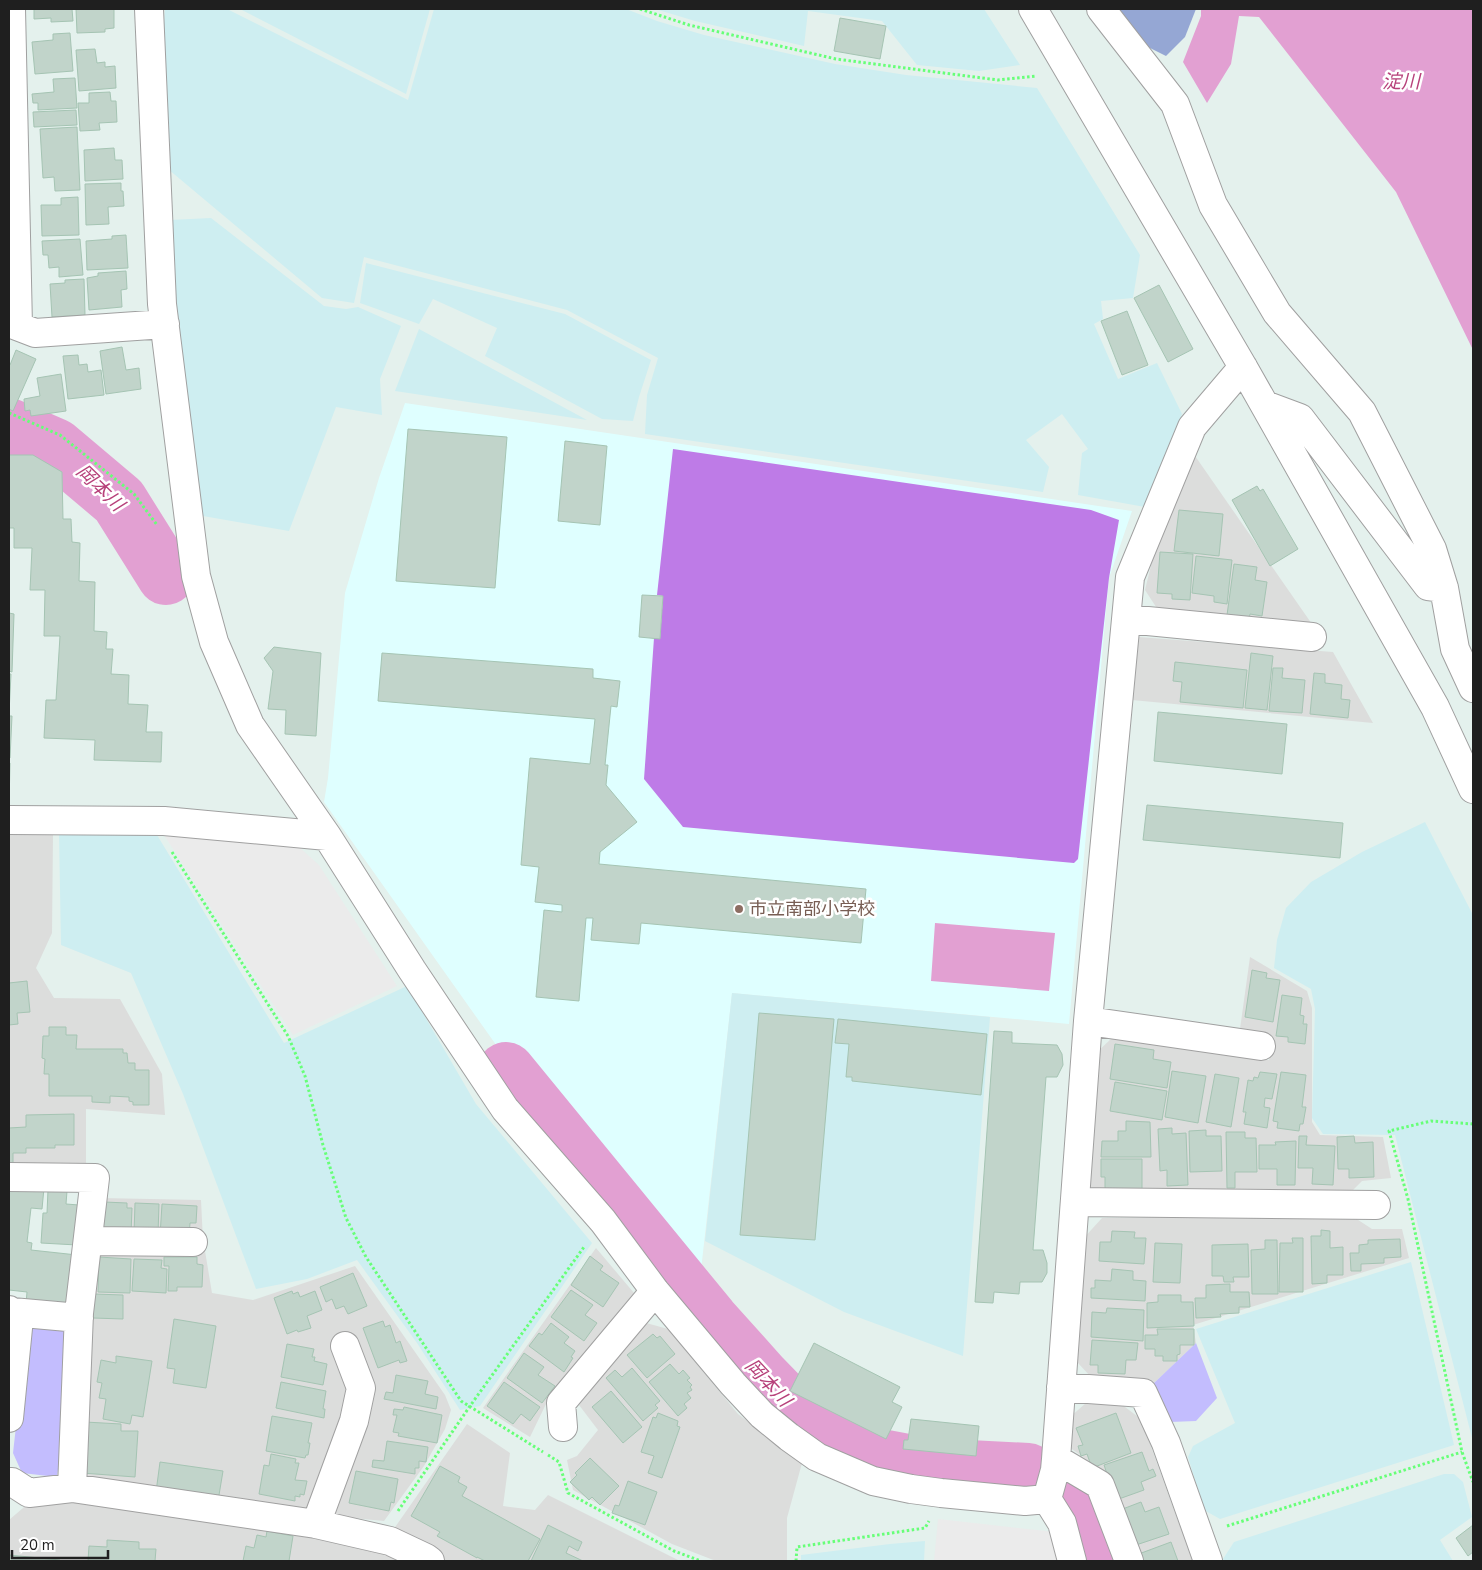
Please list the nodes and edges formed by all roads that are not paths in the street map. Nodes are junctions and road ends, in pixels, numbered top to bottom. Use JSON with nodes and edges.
{"nodes":[{"id":1,"x":149,"y":9,"type":"edge"},
{"id":2,"x":1033,"y":9,"type":"edge"},
{"id":3,"x":1101,"y":9,"type":"edge"},
{"id":4,"x":10,"y":13,"type":"edge"},
{"id":5,"x":13,"y":324,"type":"edge"},
{"id":6,"x":165,"y":324,"type":"junction"},
{"id":7,"x":1243,"y":367,"type":"junction"},
{"id":8,"x":1265,"y":405,"type":"junction"},
{"id":9,"x":1444,"y":588,"type":"junction"},
{"id":10,"x":1127,"y":619,"type":"junction"},
{"id":11,"x":1312,"y":637,"type":"dead end"},
{"id":12,"x":1473,"y":688,"type":"edge"},
{"id":13,"x":1473,"y":789,"type":"edge"},
{"id":14,"x":9,"y":820,"type":"edge"},
{"id":15,"x":327,"y":836,"type":"junction"},
{"id":16,"x":1088,"y":1021,"type":"junction"},
{"id":17,"x":1261,"y":1046,"type":"dead end"},
{"id":18,"x":9,"y":1177,"type":"edge"},
{"id":19,"x":1074,"y":1202,"type":"junction"},
{"id":20,"x":1376,"y":1204,"type":"dead end"},
{"id":21,"x":88,"y":1241,"type":"junction"},
{"id":22,"x":193,"y":1242,"type":"dead end"},
{"id":23,"x":655,"y":1291,"type":"junction"},
{"id":24,"x":10,"y":1311,"type":"edge"},
{"id":25,"x":79,"y":1318,"type":"junction"},
{"id":26,"x":345,"y":1346,"type":"dead end"},
{"id":27,"x":1061,"y":1387,"type":"junction"},
{"id":28,"x":9,"y":1418,"type":"edge"},
{"id":29,"x":563,"y":1427,"type":"dead end"},
{"id":30,"x":1052,"y":1480,"type":"junction"},
{"id":31,"x":9,"y":1482,"type":"edge"},
{"id":32,"x":72,"y":1488,"type":"junction"},
{"id":33,"x":316,"y":1524,"type":"junction"},
{"id":34,"x":430,"y":1561,"type":"edge"},
{"id":35,"x":1072,"y":1561,"type":"edge"},
{"id":36,"x":1129,"y":1561,"type":"edge"},
{"id":37,"x":1208,"y":1561,"type":"edge"}],
"edges":[{"from":1,"to":6,"type":"street"},
{"from":2,"to":7,"type":"street"},
{"from":3,"to":9,"type":"street"},
{"from":4,"to":5,"type":"street"},
{"from":5,"to":6,"type":"street"},
{"from":6,"to":15,"type":"street"},
{"from":7,"to":8,"type":"street"},
{"from":7,"to":10,"type":"street"},
{"from":8,"to":9,"type":"street"},
{"from":8,"to":13,"type":"street"},
{"from":9,"to":12,"type":"street"},
{"from":10,"to":11,"type":"street"},
{"from":10,"to":16,"type":"street"},
{"from":14,"to":15,"type":"street"},
{"from":15,"to":23,"type":"street"},
{"from":16,"to":17,"type":"street"},
{"from":16,"to":19,"type":"street"},
{"from":18,"to":21,"type":"street"},
{"from":19,"to":20,"type":"street"},
{"from":19,"to":27,"type":"street"},
{"from":21,"to":22,"type":"street"},
{"from":21,"to":25,"type":"street"},
{"from":23,"to":29,"type":"street"},
{"from":23,"to":30,"type":"street"},
{"from":24,"to":25,"type":"street"},
{"from":24,"to":28,"type":"street"},
{"from":25,"to":32,"type":"street"},
{"from":26,"to":33,"type":"street"},
{"from":27,"to":30,"type":"street"},
{"from":27,"to":37,"type":"street"},
{"from":30,"to":35,"type":"street"},
{"from":30,"to":36,"type":"street"},
{"from":31,"to":32,"type":"street"},
{"from":32,"to":33,"type":"street"},
{"from":33,"to":34,"type":"street"}]}
